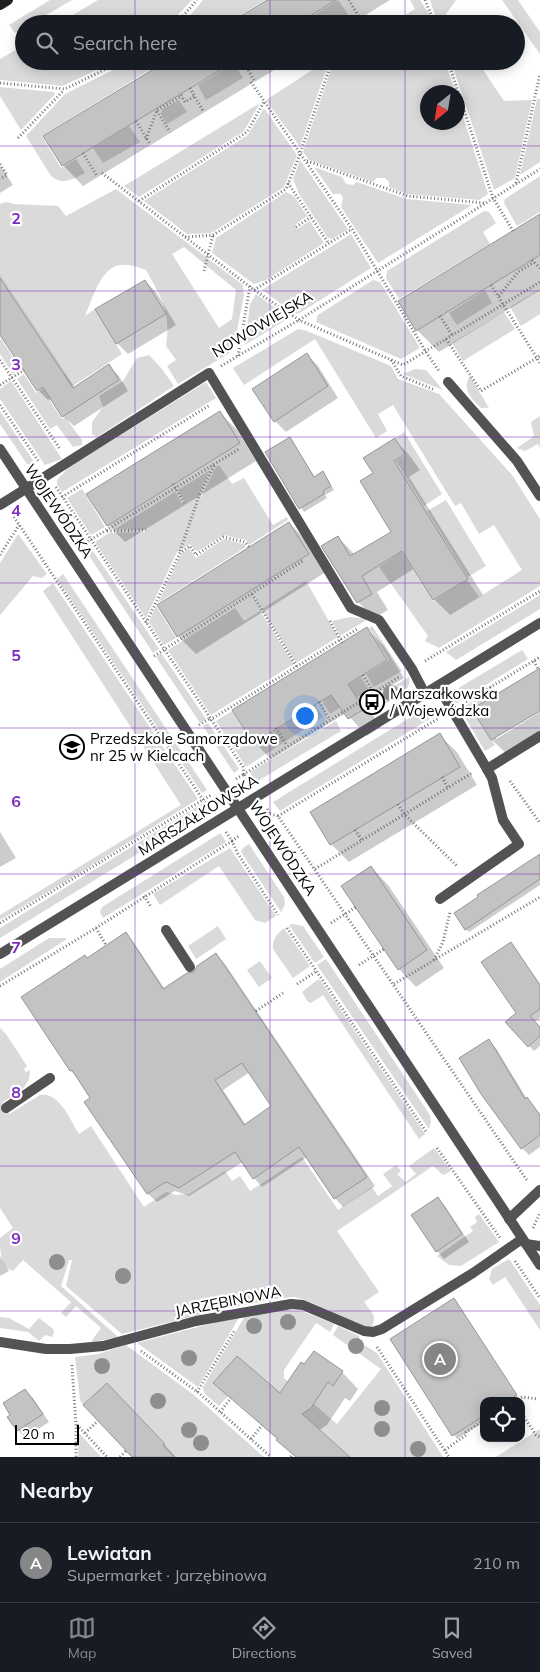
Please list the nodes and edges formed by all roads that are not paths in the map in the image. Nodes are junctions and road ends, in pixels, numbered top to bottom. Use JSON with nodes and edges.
{"nodes":[{"id":1,"x":8,"y":0,"type":"edge"},
{"id":2,"x":0,"y":5,"type":"edge"},
{"id":3,"x":448,"y":382,"type":"road end"},
{"id":4,"x":0,"y":449,"type":"edge"},
{"id":5,"x":27,"y":488,"type":"junction"},
{"id":6,"x":540,"y":496,"type":"edge"},
{"id":7,"x":2,"y":504,"type":"edge"},
{"id":8,"x":540,"y":623,"type":"edge"},
{"id":9,"x":438,"y":686,"type":"junction"},
{"id":10,"x":425,"y":694,"type":"junction"},
{"id":11,"x":540,"y":736,"type":"edge"},
{"id":12,"x":486,"y":767,"type":"junction"},
{"id":13,"x":238,"y":808,"type":"junction"},
{"id":14,"x":440,"y":898,"type":"dead end"},
{"id":15,"x":166,"y":930,"type":"dead end"},
{"id":16,"x":0,"y":954,"type":"edge"},
{"id":17,"x":190,"y":967,"type":"dead end"},
{"id":18,"x":50,"y":1078,"type":"dead end"},
{"id":19,"x":6,"y":1108,"type":"dead end"},
{"id":20,"x":540,"y":1190,"type":"edge"},
{"id":21,"x":509,"y":1219,"type":"junction"},
{"id":22,"x":524,"y":1242,"type":"junction"},
{"id":23,"x":540,"y":1246,"type":"edge"},
{"id":24,"x":540,"y":1265,"type":"edge"},
{"id":25,"x":0,"y":1342,"type":"edge"}],
"edges":[{"from":1,"to":2,"type":"main road"},
{"from":3,"to":6,"type":"street"},
{"from":4,"to":5,"type":"street","name":"WOJEWÓDZKA"},
{"from":5,"to":7,"type":"street","name":"NOWOWIEJSKA"},
{"from":5,"to":10,"type":"street","name":"NOWOWIEJSKA"},
{"from":5,"to":13,"type":"street","name":"WOJEWÓDZKA"},
{"from":8,"to":9,"type":"street","name":"MARSZAŁKOWSKA"},
{"from":9,"to":10,"type":"street","name":"MARSZAŁKOWSKA"},
{"from":9,"to":12,"type":"street"},
{"from":10,"to":13,"type":"street","name":"MARSZAŁKOWSKA"},
{"from":11,"to":12,"type":"street"},
{"from":12,"to":14,"type":"street"},
{"from":13,"to":16,"type":"street","name":"MARSZAŁKOWSKA"},
{"from":13,"to":21,"type":"street","name":"WOJEWÓDZKA"},
{"from":15,"to":17,"type":"street"},
{"from":18,"to":19,"type":"street"},
{"from":20,"to":21,"type":"street"},
{"from":21,"to":22,"type":"street","name":"WOJEWÓDZKA"},
{"from":22,"to":23,"type":"street"},
{"from":22,"to":24,"type":"street","name":"WOJEWÓDZKA"},
{"from":22,"to":25,"type":"street","name":"JARZĘBINOWA"}]}
